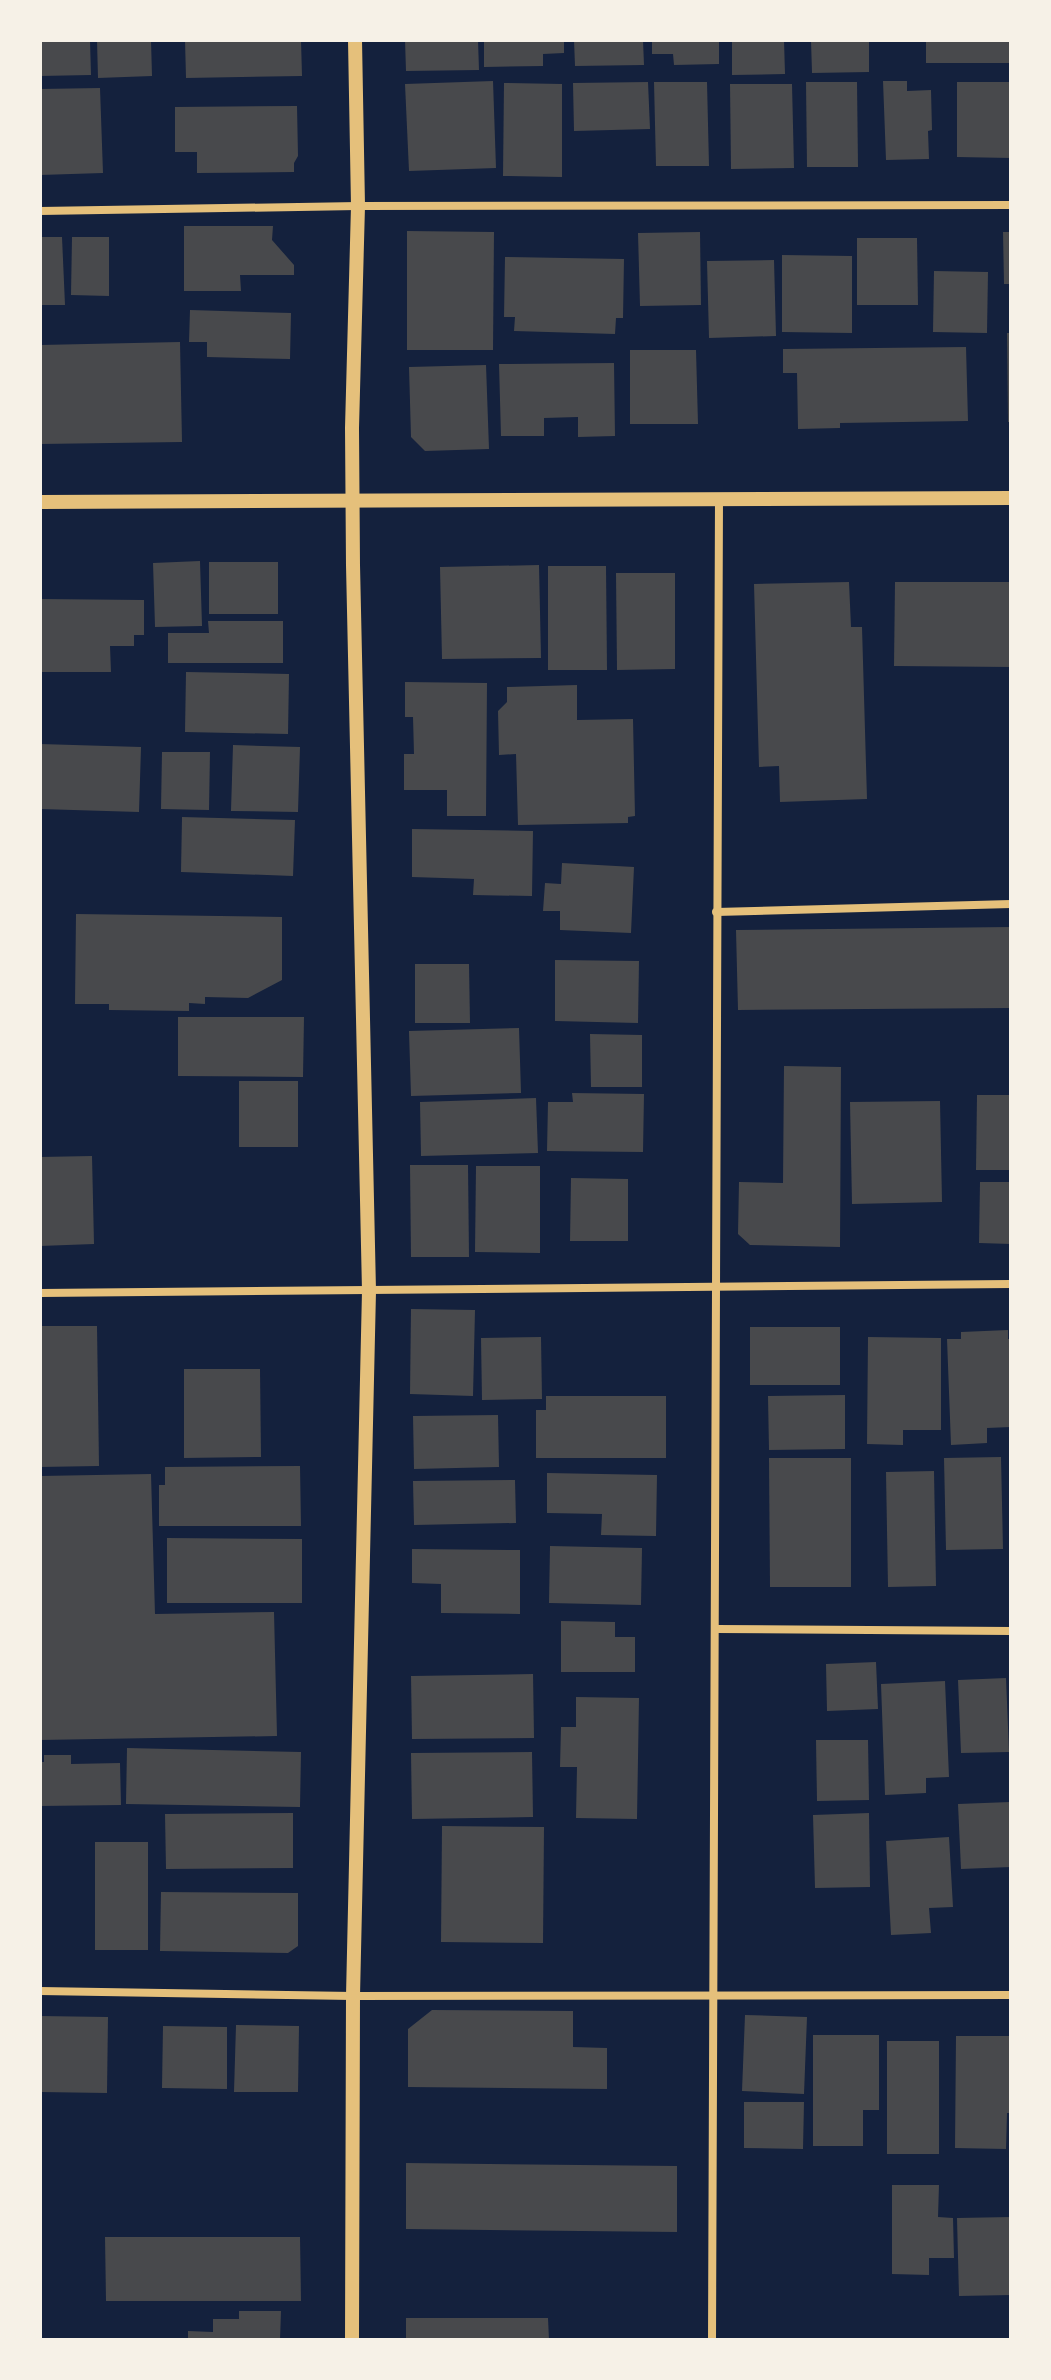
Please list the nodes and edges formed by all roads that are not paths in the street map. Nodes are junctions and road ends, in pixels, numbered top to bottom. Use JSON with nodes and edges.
{"nodes":[{"id":1,"x":355,"y":40,"type":"edge"},
{"id":2,"x":1011,"y":205,"type":"edge"},
{"id":3,"x":358,"y":206,"type":"junction"},
{"id":4,"x":40,"y":211,"type":"edge"},
{"id":5,"x":1011,"y":498,"type":"edge"},
{"id":6,"x":719,"y":500,"type":"junction"},
{"id":7,"x":352,"y":501,"type":"junction"},
{"id":8,"x":40,"y":502,"type":"edge"},
{"id":9,"x":1011,"y":904,"type":"edge"},
{"id":10,"x":716,"y":912,"type":"junction"},
{"id":11,"x":1011,"y":1284,"type":"edge"},
{"id":12,"x":714,"y":1287,"type":"junction"},
{"id":13,"x":369,"y":1291,"type":"junction"},
{"id":14,"x":40,"y":1293,"type":"edge"},
{"id":15,"x":716,"y":1629,"type":"junction"},
{"id":16,"x":1011,"y":1631,"type":"edge"},
{"id":17,"x":40,"y":1991,"type":"edge"},
{"id":18,"x":715,"y":1994,"type":"junction"},
{"id":19,"x":1011,"y":1995,"type":"edge"},
{"id":20,"x":353,"y":1996,"type":"junction"},
{"id":21,"x":352,"y":2340,"type":"edge"},
{"id":22,"x":712,"y":2340,"type":"edge"}],
"edges":[{"from":1,"to":3,"type":"street"},
{"from":2,"to":3,"type":"street"},
{"from":3,"to":4,"type":"street"},
{"from":3,"to":7,"type":"street"},
{"from":5,"to":6,"type":"street"},
{"from":6,"to":7,"type":"street"},
{"from":6,"to":10,"type":"street"},
{"from":7,"to":8,"type":"street"},
{"from":7,"to":13,"type":"street"},
{"from":9,"to":10,"type":"street"},
{"from":10,"to":12,"type":"street"},
{"from":11,"to":12,"type":"street"},
{"from":12,"to":13,"type":"street"},
{"from":12,"to":15,"type":"street"},
{"from":13,"to":14,"type":"street"},
{"from":13,"to":20,"type":"street"},
{"from":15,"to":16,"type":"street"},
{"from":15,"to":18,"type":"street"},
{"from":17,"to":20,"type":"street"},
{"from":18,"to":19,"type":"street"},
{"from":18,"to":20,"type":"street"},
{"from":18,"to":22,"type":"street"},
{"from":20,"to":21,"type":"street"}]}
